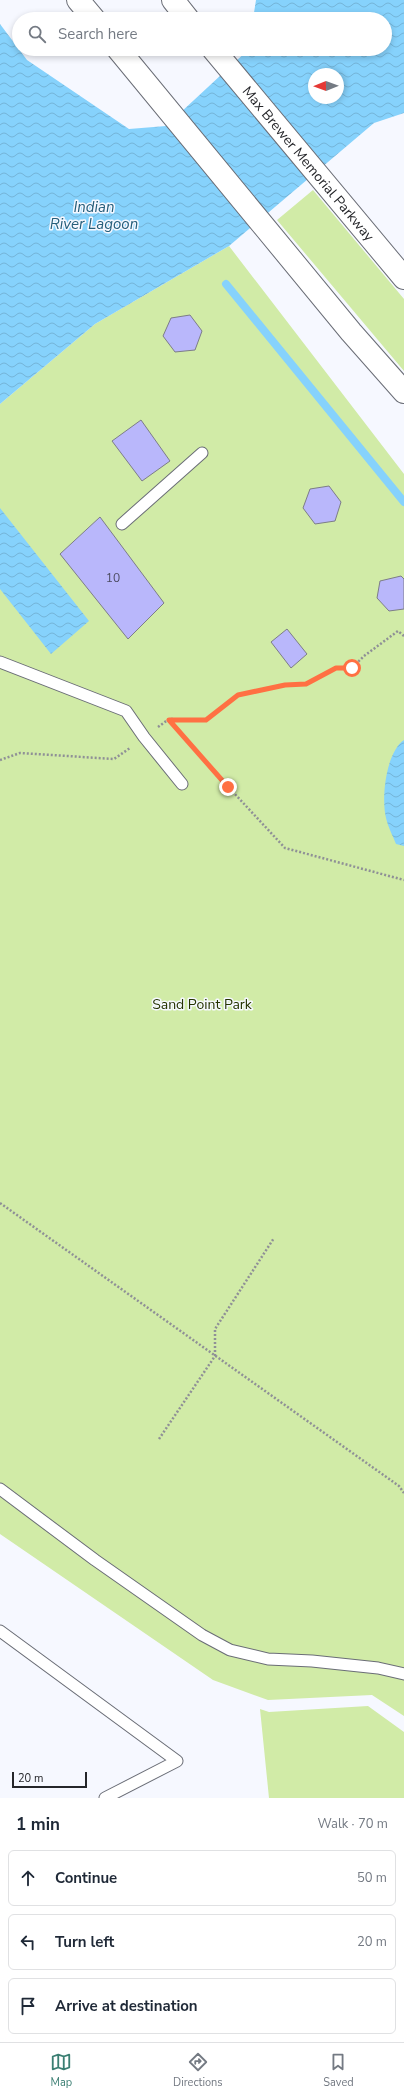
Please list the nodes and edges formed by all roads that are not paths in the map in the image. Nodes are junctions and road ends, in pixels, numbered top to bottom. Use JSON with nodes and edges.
{"nodes":[{"id":1,"x":78,"y":0,"type":"edge"},
{"id":2,"x":173,"y":0,"type":"edge"},
{"id":3,"x":88,"y":12,"type":"edge"},
{"id":4,"x":182,"y":12,"type":"edge"},
{"id":5,"x":124,"y":56,"type":"edge"},
{"id":6,"x":219,"y":56,"type":"edge"},
{"id":7,"x":404,"y":278,"type":"edge"},
{"id":8,"x":404,"y":392,"type":"edge"},
{"id":9,"x":202,"y":453,"type":"dead end"},
{"id":10,"x":122,"y":524,"type":"dead end"},
{"id":11,"x":0,"y":662,"type":"edge"},
{"id":12,"x":182,"y":784,"type":"dead end"},
{"id":13,"x":0,"y":1489,"type":"edge"},
{"id":14,"x":0,"y":1632,"type":"edge"},
{"id":15,"x":404,"y":1674,"type":"edge"},
{"id":16,"x":105,"y":1798,"type":"edge"}],
"edges":[{"from":1,"to":3,"type":"street"},
{"from":2,"to":4,"type":"street"},
{"from":5,"to":8,"type":"street"},
{"from":6,"to":7,"type":"street","name":"Max Brewer Memorial Parkway"},
{"from":9,"to":10,"type":"lane"},
{"from":11,"to":12,"type":"lane"},
{"from":13,"to":15,"type":"lane"},
{"from":14,"to":16,"type":"lane"}]}
